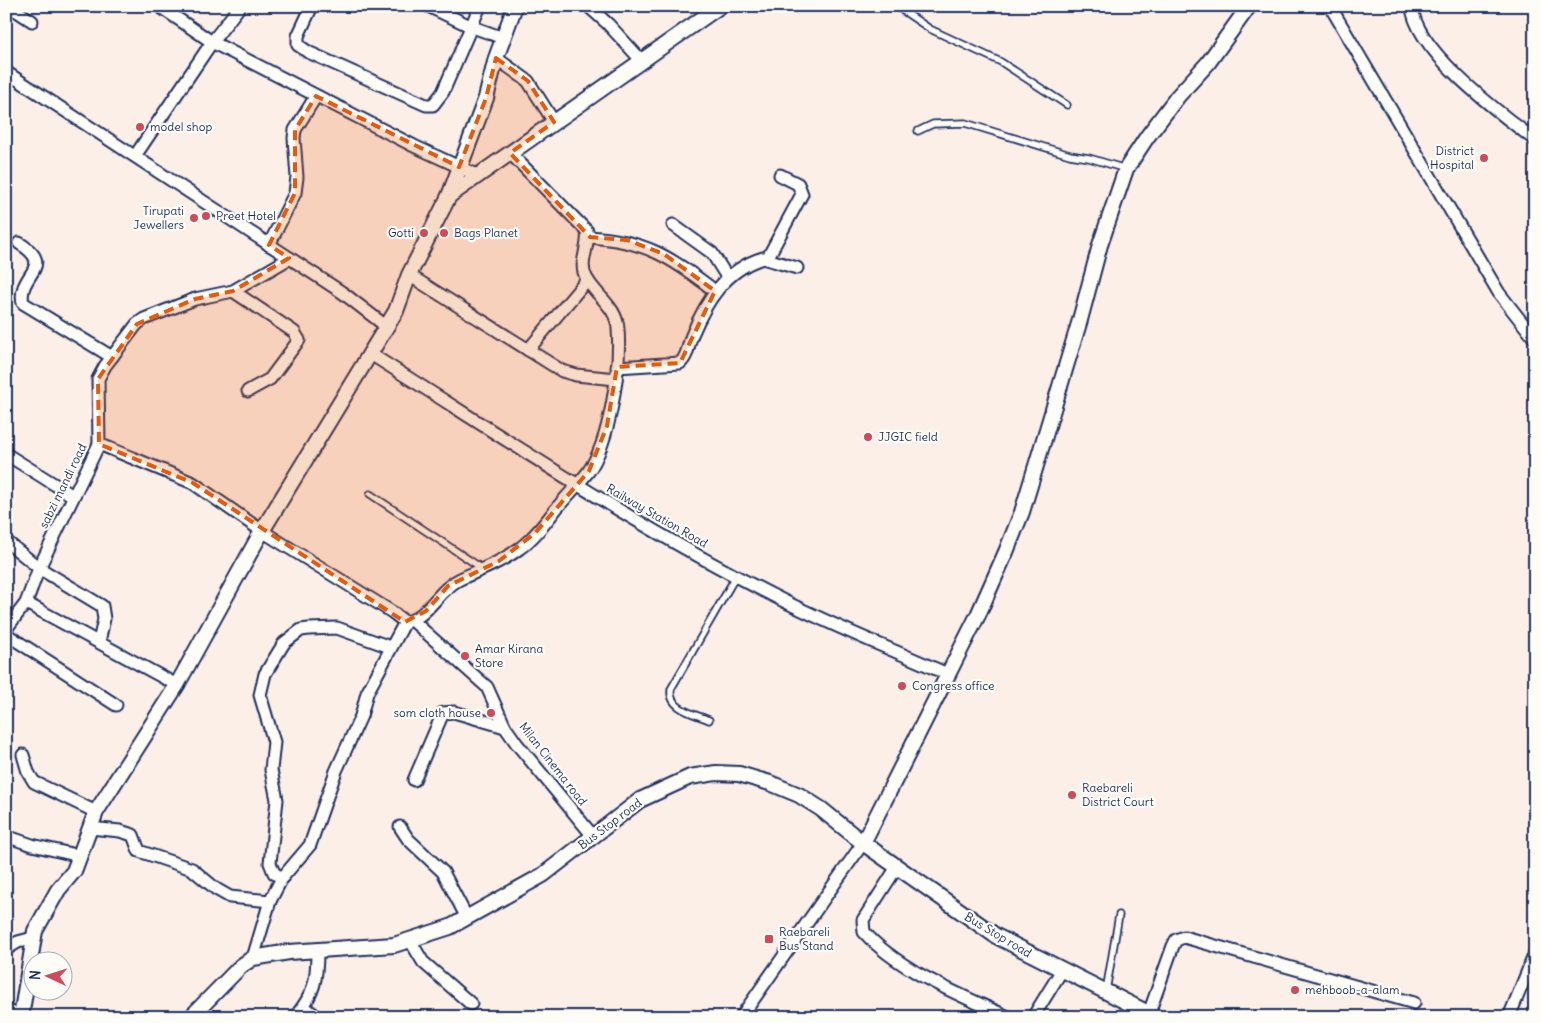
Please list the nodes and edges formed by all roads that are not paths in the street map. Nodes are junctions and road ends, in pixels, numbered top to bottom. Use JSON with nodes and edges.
{"nodes":[{"id":1,"x":9,"y":6,"type":"edge"},
{"id":2,"x":159,"y":6,"type":"edge"},
{"id":3,"x":240,"y":6,"type":"edge"},
{"id":4,"x":312,"y":6,"type":"edge"},
{"id":5,"x":428,"y":6,"type":"edge"},
{"id":6,"x":480,"y":6,"type":"edge"},
{"id":7,"x":515,"y":6,"type":"edge"},
{"id":8,"x":588,"y":6,"type":"edge"},
{"id":9,"x":720,"y":6,"type":"edge"},
{"id":10,"x":896,"y":6,"type":"edge"},
{"id":11,"x":1249,"y":6,"type":"edge"},
{"id":12,"x":1330,"y":6,"type":"edge"},
{"id":13,"x":1412,"y":6,"type":"edge"},
{"id":14,"x":32,"y":21,"type":"dead end"},
{"id":15,"x":470,"y":26,"type":"junction"},
{"id":16,"x":503,"y":38,"type":"junction"},
{"id":17,"x":212,"y":42,"type":"junction"},
{"id":18,"x":496,"y":58,"type":"junction"},
{"id":19,"x":642,"y":61,"type":"junction"},
{"id":20,"x":6,"y":72,"type":"edge"},
{"id":21,"x":316,"y":96,"type":"junction"},
{"id":22,"x":1067,"y":105,"type":"dead end"},
{"id":23,"x":554,"y":122,"type":"junction"},
{"id":24,"x":918,"y":131,"type":"dead end"},
{"id":25,"x":1535,"y":140,"type":"edge"},
{"id":26,"x":510,"y":153,"type":"junction"},
{"id":27,"x":136,"y":156,"type":"junction"},
{"id":28,"x":459,"y":167,"type":"junction"},
{"id":29,"x":1126,"y":169,"type":"junction"},
{"id":30,"x":780,"y":175,"type":"dead end"},
{"id":31,"x":479,"y":176,"type":"junction"},
{"id":32,"x":449,"y":196,"type":"junction"},
{"id":33,"x":672,"y":225,"type":"dead end"},
{"id":34,"x":588,"y":237,"type":"junction"},
{"id":35,"x":19,"y":243,"type":"dead end"},
{"id":36,"x":269,"y":244,"type":"junction"},
{"id":37,"x":290,"y":258,"type":"junction"},
{"id":38,"x":767,"y":259,"type":"junction"},
{"id":39,"x":797,"y":268,"type":"dead end"},
{"id":40,"x":410,"y":275,"type":"junction"},
{"id":41,"x":727,"y":278,"type":"junction"},
{"id":42,"x":587,"y":280,"type":"junction"},
{"id":43,"x":233,"y":291,"type":"junction"},
{"id":44,"x":715,"y":291,"type":"junction"},
{"id":45,"x":387,"y":327,"type":"junction"},
{"id":46,"x":1535,"y":339,"type":"edge"},
{"id":47,"x":528,"y":350,"type":"junction"},
{"id":48,"x":369,"y":353,"type":"junction"},
{"id":49,"x":112,"y":357,"type":"junction"},
{"id":50,"x":617,"y":373,"type":"junction"},
{"id":51,"x":248,"y":391,"type":"dead end"},
{"id":52,"x":99,"y":444,"type":"junction"},
{"id":53,"x":6,"y":454,"type":"edge"},
{"id":54,"x":576,"y":486,"type":"junction"},
{"id":55,"x":370,"y":494,"type":"dead end"},
{"id":56,"x":73,"y":496,"type":"junction"},
{"id":57,"x":262,"y":531,"type":"junction"},
{"id":58,"x":6,"y":542,"type":"edge"},
{"id":59,"x":40,"y":568,"type":"junction"},
{"id":60,"x":483,"y":568,"type":"junction"},
{"id":61,"x":736,"y":576,"type":"junction"},
{"id":62,"x":26,"y":603,"type":"junction"},
{"id":63,"x":409,"y":622,"type":"junction"},
{"id":64,"x":6,"y":629,"type":"edge"},
{"id":65,"x":6,"y":634,"type":"edge"},
{"id":66,"x":99,"y":642,"type":"junction"},
{"id":67,"x":390,"y":647,"type":"junction"},
{"id":68,"x":946,"y":674,"type":"junction"},
{"id":69,"x":177,"y":685,"type":"junction"},
{"id":70,"x":116,"y":706,"type":"dead end"},
{"id":71,"x":709,"y":720,"type":"dead end"},
{"id":72,"x":506,"y":727,"type":"junction"},
{"id":73,"x":23,"y":756,"type":"dead end"},
{"id":74,"x":414,"y":780,"type":"dead end"},
{"id":75,"x":96,"y":812,"type":"junction"},
{"id":76,"x":400,"y":827,"type":"dead end"},
{"id":77,"x":90,"y":828,"type":"junction"},
{"id":78,"x":6,"y":836,"type":"edge"},
{"id":79,"x":593,"y":836,"type":"junction"},
{"id":80,"x":862,"y":843,"type":"junction"},
{"id":81,"x":80,"y":856,"type":"junction"},
{"id":82,"x":897,"y":867,"type":"junction"},
{"id":83,"x":282,"y":878,"type":"junction"},
{"id":84,"x":270,"y":901,"type":"junction"},
{"id":85,"x":1119,"y":915,"type":"dead end"},
{"id":86,"x":468,"y":918,"type":"junction"},
{"id":87,"x":33,"y":938,"type":"junction"},
{"id":88,"x":411,"y":942,"type":"junction"},
{"id":89,"x":6,"y":949,"type":"edge"},
{"id":90,"x":318,"y":950,"type":"junction"},
{"id":91,"x":1535,"y":953,"type":"edge"},
{"id":92,"x":253,"y":958,"type":"junction"},
{"id":93,"x":1062,"y":970,"type":"junction"},
{"id":94,"x":1106,"y":991,"type":"junction"},
{"id":95,"x":1414,"y":1003,"type":"dead end"},
{"id":96,"x":471,"y":1004,"type":"dead end"},
{"id":97,"x":304,"y":1007,"type":"junction"},
{"id":98,"x":6,"y":1010,"type":"edge"},
{"id":99,"x":1152,"y":1015,"type":"edge"},
{"id":100,"x":21,"y":1016,"type":"edge"},
{"id":101,"x":191,"y":1017,"type":"edge"},
{"id":102,"x":295,"y":1017,"type":"edge"},
{"id":103,"x":318,"y":1017,"type":"edge"},
{"id":104,"x":741,"y":1017,"type":"edge"},
{"id":105,"x":1008,"y":1017,"type":"edge"},
{"id":106,"x":1033,"y":1017,"type":"edge"},
{"id":107,"x":1509,"y":1017,"type":"edge"}],
"edges":[{"from":1,"to":14,"type":"street"},
{"from":2,"to":17,"type":"street"},
{"from":3,"to":17,"type":"street"},
{"from":4,"to":15,"type":"street"},
{"from":5,"to":15,"type":"street"},
{"from":6,"to":15,"type":"street"},
{"from":7,"to":16,"type":"street"},
{"from":8,"to":19,"type":"street"},
{"from":9,"to":19,"type":"street"},
{"from":10,"to":22,"type":"lane"},
{"from":11,"to":29,"type":"street"},
{"from":12,"to":46,"type":"street"},
{"from":13,"to":25,"type":"street"},
{"from":15,"to":16,"type":"street"},
{"from":16,"to":18,"type":"street"},
{"from":17,"to":21,"type":"street"},
{"from":17,"to":27,"type":"street"},
{"from":18,"to":23,"type":"street"},
{"from":18,"to":28,"type":"street"},
{"from":19,"to":23,"type":"street"},
{"from":20,"to":27,"type":"street"},
{"from":21,"to":28,"type":"street"},
{"from":21,"to":36,"type":"street"},
{"from":23,"to":26,"type":"street"},
{"from":24,"to":29,"type":"lane"},
{"from":26,"to":31,"type":"street"},
{"from":26,"to":34,"type":"street"},
{"from":27,"to":36,"type":"street"},
{"from":28,"to":31,"type":"street"},
{"from":28,"to":32,"type":"street"},
{"from":29,"to":68,"type":"street"},
{"from":30,"to":38,"type":"street"},
{"from":31,"to":32,"type":"street"},
{"from":32,"to":40,"type":"street"},
{"from":33,"to":41,"type":"street"},
{"from":34,"to":42,"type":"street"},
{"from":34,"to":44,"type":"street"},
{"from":35,"to":49,"type":"street"},
{"from":36,"to":37,"type":"street"},
{"from":37,"to":43,"type":"street","name":"sabzi mandi road"},
{"from":37,"to":45,"type":"street"},
{"from":38,"to":39,"type":"street"},
{"from":38,"to":41,"type":"street"},
{"from":40,"to":45,"type":"street"},
{"from":40,"to":47,"type":"street"},
{"from":41,"to":44,"type":"street"},
{"from":42,"to":47,"type":"street"},
{"from":42,"to":50,"type":"street"},
{"from":43,"to":49,"type":"street","name":"sabzi mandi road"},
{"from":43,"to":51,"type":"street"},
{"from":44,"to":50,"type":"street"},
{"from":45,"to":48,"type":"street"},
{"from":47,"to":50,"type":"street"},
{"from":48,"to":54,"type":"street","name":"Railway Station Road"},
{"from":48,"to":57,"type":"street"},
{"from":49,"to":52,"type":"street","name":"sabzi mandi road"},
{"from":50,"to":54,"type":"street"},
{"from":52,"to":56,"type":"street","name":"sabzi mandi road"},
{"from":52,"to":57,"type":"street","name":"Milan Cinema road"},
{"from":53,"to":56,"type":"street"},
{"from":54,"to":60,"type":"street"},
{"from":54,"to":61,"type":"street","name":"Railway Station Road"},
{"from":55,"to":60,"type":"lane"},
{"from":56,"to":59,"type":"street","name":"sabzi mandi road"},
{"from":57,"to":63,"type":"street","name":"Milan Cinema road"},
{"from":57,"to":69,"type":"street"},
{"from":58,"to":59,"type":"street"},
{"from":59,"to":62,"type":"street","name":"sabzi mandi road"},
{"from":59,"to":66,"type":"street"},
{"from":60,"to":63,"type":"street"},
{"from":61,"to":68,"type":"street","name":"Railway Station Road"},
{"from":61,"to":71,"type":"lane"},
{"from":62,"to":64,"type":"street","name":"sabzi mandi road"},
{"from":62,"to":66,"type":"street"},
{"from":63,"to":67,"type":"street"},
{"from":63,"to":72,"type":"street","name":"Milan Cinema road"},
{"from":65,"to":70,"type":"street"},
{"from":66,"to":69,"type":"street"},
{"from":67,"to":83,"type":"street"},
{"from":67,"to":83,"type":"street"},
{"from":68,"to":80,"type":"street"},
{"from":69,"to":75,"type":"street"},
{"from":72,"to":74,"type":"street"},
{"from":72,"to":79,"type":"street","name":"Milan Cinema road"},
{"from":73,"to":75,"type":"street"},
{"from":75,"to":77,"type":"street"},
{"from":76,"to":86,"type":"street"},
{"from":77,"to":81,"type":"street"},
{"from":77,"to":84,"type":"street"},
{"from":78,"to":81,"type":"street"},
{"from":79,"to":80,"type":"street","name":"Bus Stop road"},
{"from":79,"to":86,"type":"street","name":"Bus Stop road"},
{"from":80,"to":82,"type":"street","name":"Bus Stop road"},
{"from":80,"to":104,"type":"street"},
{"from":81,"to":87,"type":"street"},
{"from":82,"to":93,"type":"street","name":"Bus Stop road"},
{"from":82,"to":105,"type":"street"},
{"from":83,"to":84,"type":"street"},
{"from":84,"to":92,"type":"street"},
{"from":85,"to":94,"type":"lane"},
{"from":86,"to":88,"type":"street","name":"Bus Stop road"},
{"from":87,"to":89,"type":"street"},
{"from":87,"to":100,"type":"street"},
{"from":88,"to":90,"type":"street","name":"Bus Stop road"},
{"from":88,"to":96,"type":"street"},
{"from":90,"to":92,"type":"street","name":"Bus Stop road"},
{"from":90,"to":97,"type":"street"},
{"from":91,"to":107,"type":"street"},
{"from":92,"to":101,"type":"street"},
{"from":93,"to":94,"type":"street","name":"Bus Stop road"},
{"from":93,"to":106,"type":"street"},
{"from":94,"to":99,"type":"street","name":"Bus Stop road"},
{"from":95,"to":99,"type":"street"},
{"from":97,"to":102,"type":"street"},
{"from":97,"to":103,"type":"street"},
{"from":98,"to":100,"type":"street"}]}
